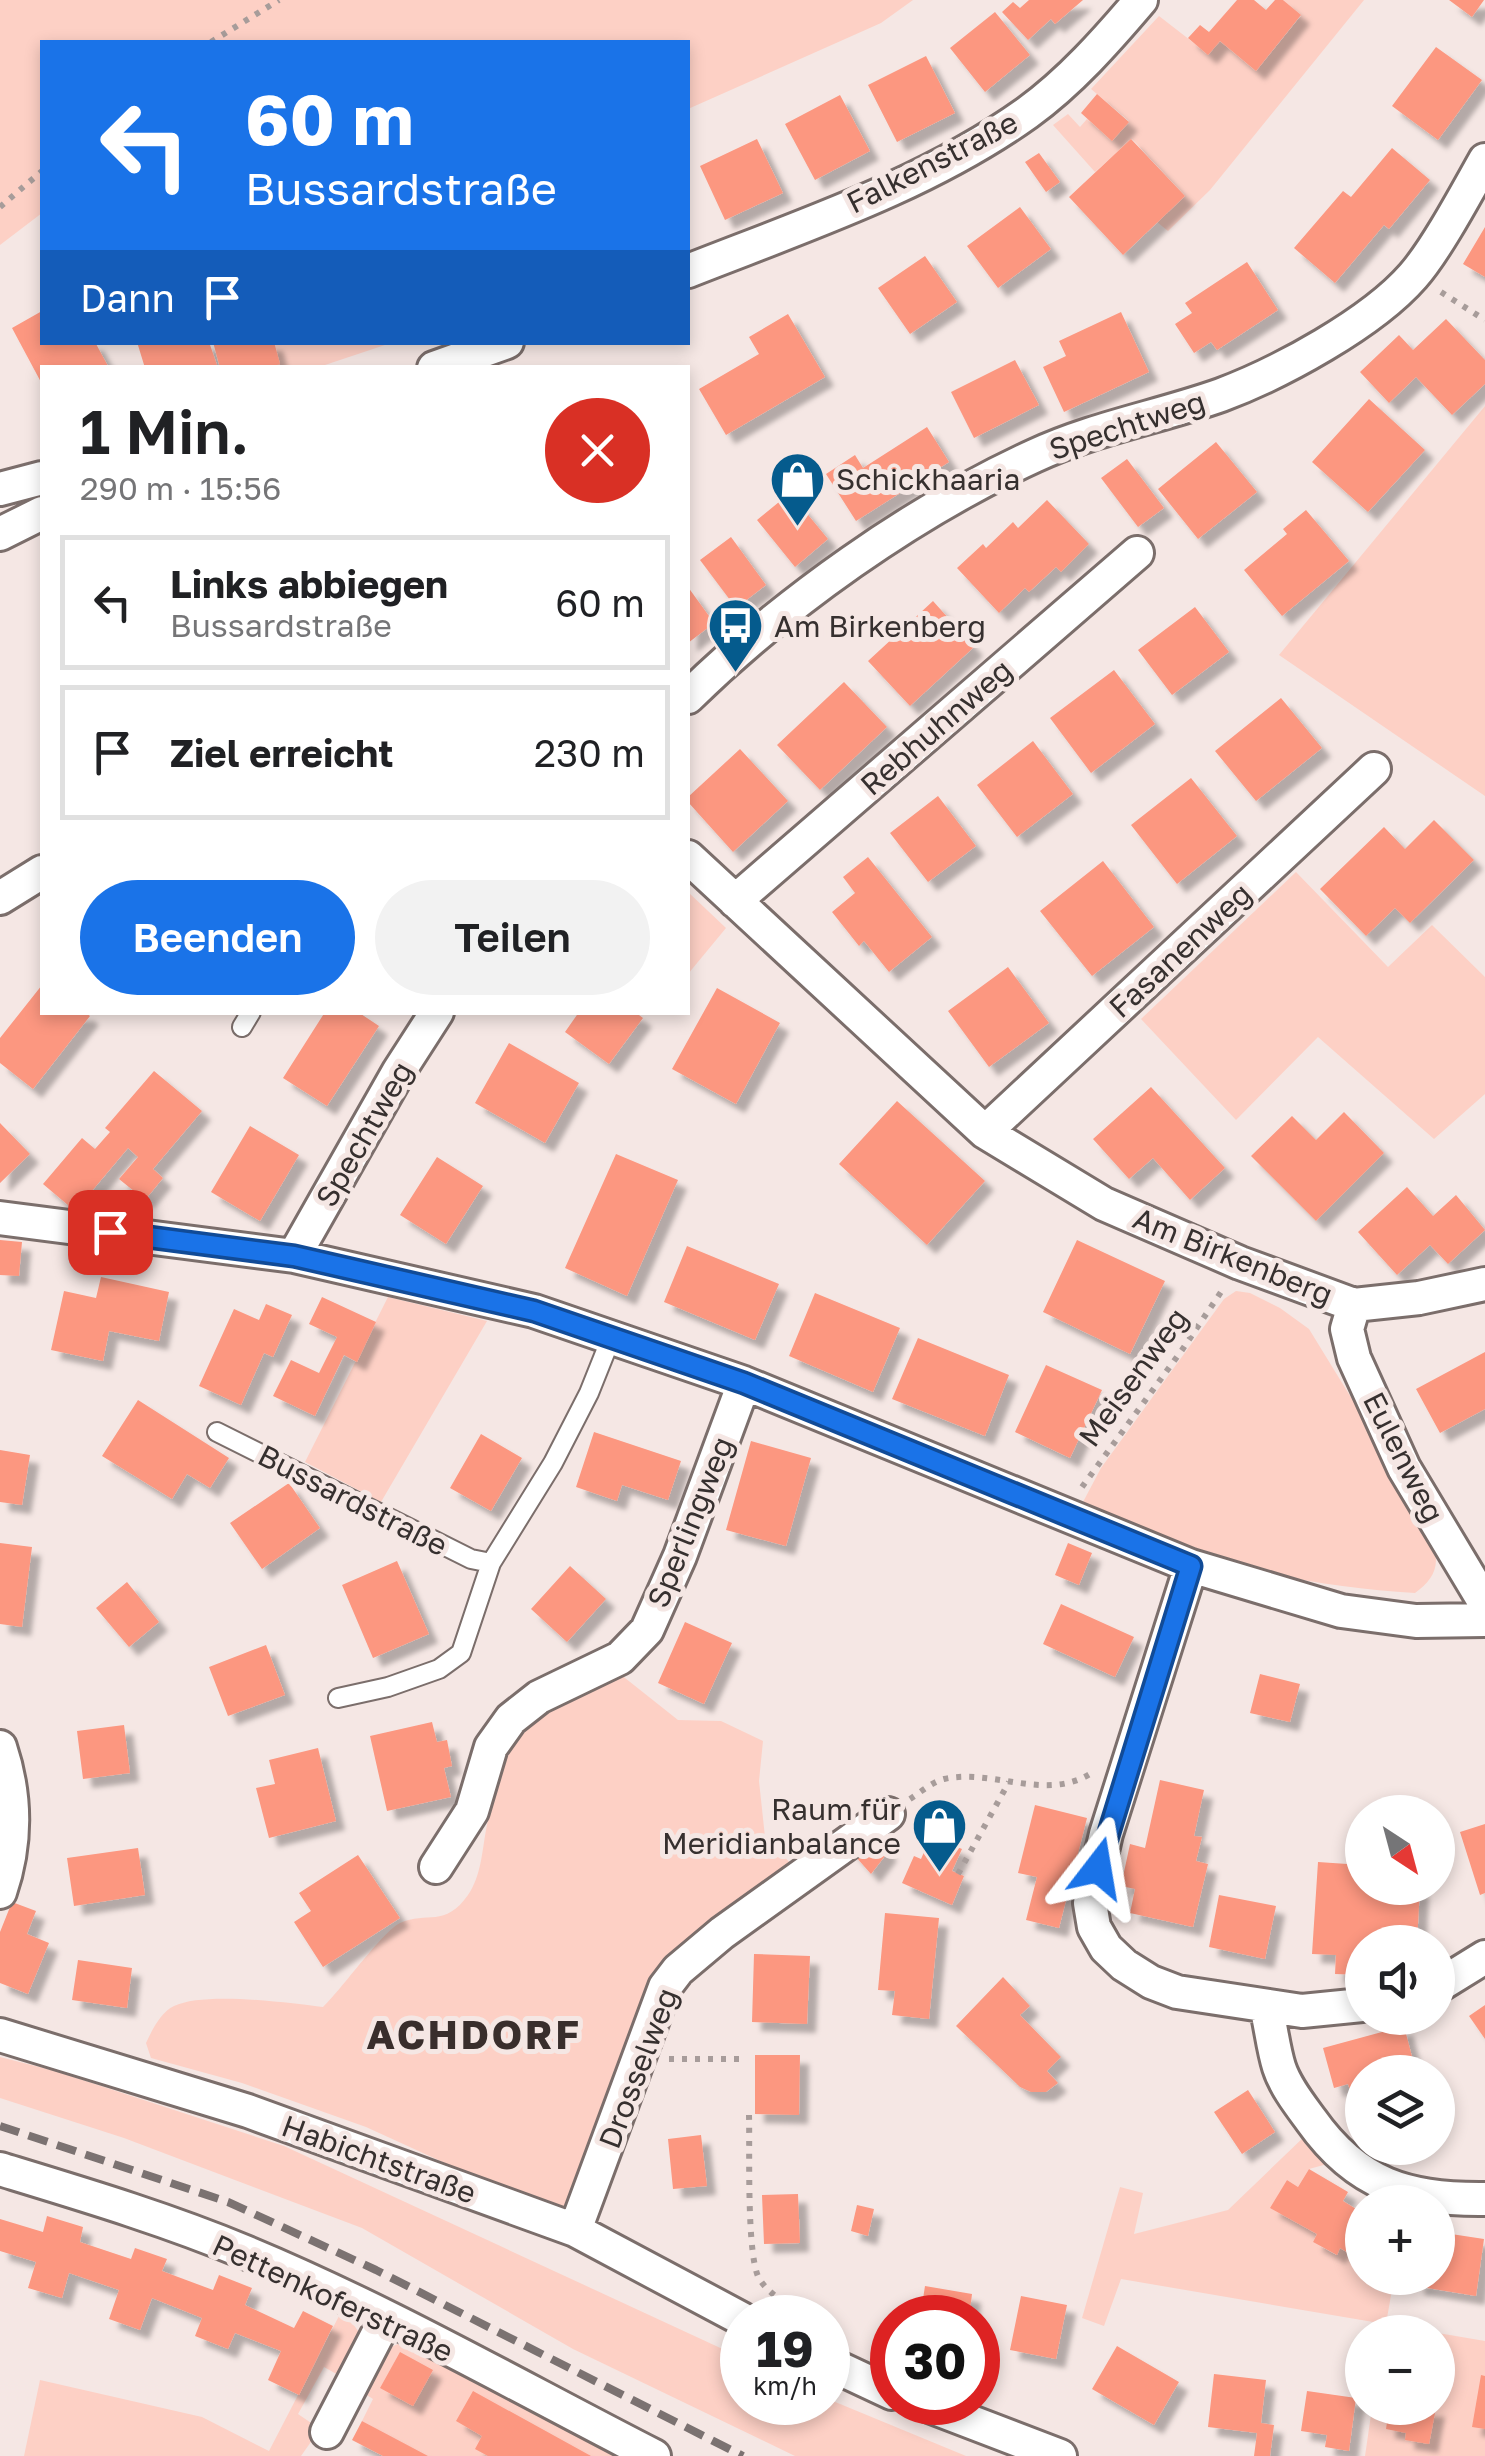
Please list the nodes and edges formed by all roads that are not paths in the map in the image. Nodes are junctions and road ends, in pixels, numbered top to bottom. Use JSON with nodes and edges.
{"nodes":[{"id":1,"x":1141,"y":0,"type":"edge"},
{"id":2,"x":1485,"y":160,"type":"edge"},
{"id":3,"x":690,"y":270,"type":"edge"},
{"id":4,"x":499,"y":345,"type":"edge"},
{"id":5,"x":443,"y":365,"type":"edge"},
{"id":6,"x":40,"y":479,"type":"edge"},
{"id":7,"x":0,"y":489,"type":"edge"},
{"id":8,"x":40,"y":514,"type":"edge"},
{"id":9,"x":0,"y":534,"type":"edge"},
{"id":10,"x":1138,"y":553,"type":"dead end"},
{"id":11,"x":690,"y":695,"type":"edge"},
{"id":12,"x":1374,"y":769,"type":"dead end"},
{"id":13,"x":690,"y":859,"type":"edge"},
{"id":14,"x":40,"y":873,"type":"edge"},
{"id":15,"x":0,"y":898,"type":"edge"},
{"id":16,"x":734,"y":902,"type":"junction"},
{"id":17,"x":435,"y":1015,"type":"edge"},
{"id":18,"x":985,"y":1132,"type":"junction"},
{"id":19,"x":0,"y":1218,"type":"edge"},
{"id":20,"x":294,"y":1256,"type":"junction"},
{"id":21,"x":1485,"y":1284,"type":"edge"},
{"id":22,"x":1354,"y":1304,"type":"junction"},
{"id":23,"x":612,"y":1338,"type":"junction"},
{"id":24,"x":744,"y":1383,"type":"junction"},
{"id":25,"x":218,"y":1432,"type":"dead end"},
{"id":26,"x":491,"y":1563,"type":"junction"},
{"id":27,"x":1191,"y":1566,"type":"junction"},
{"id":28,"x":1485,"y":1604,"type":"edge"},
{"id":29,"x":1485,"y":1620,"type":"edge"},
{"id":30,"x":338,"y":1698,"type":"dead end"},
{"id":31,"x":0,"y":1748,"type":"edge"},
{"id":32,"x":888,"y":1814,"type":"road end"},
{"id":33,"x":436,"y":1867,"type":"dead end"},
{"id":34,"x":0,"y":1892,"type":"edge"},
{"id":35,"x":1485,"y":1957,"type":"edge"},
{"id":36,"x":1455,"y":1976,"type":"edge"},
{"id":37,"x":1266,"y":2006,"type":"junction"},
{"id":38,"x":1345,"y":2007,"type":"edge"},
{"id":39,"x":0,"y":2035,"type":"edge"},
{"id":40,"x":0,"y":2170,"type":"edge"},
{"id":41,"x":1485,"y":2199,"type":"edge"},
{"id":42,"x":575,"y":2230,"type":"junction"},
{"id":43,"x":720,"y":2307,"type":"edge"},
{"id":44,"x":386,"y":2318,"type":"junction"},
{"id":45,"x":979,"y":2425,"type":"edge"},
{"id":46,"x":326,"y":2432,"type":"dead end"},
{"id":47,"x":654,"y":2456,"type":"edge"},
{"id":48,"x":1060,"y":2456,"type":"edge"}],
"edges":[{"from":1,"to":3,"type":"street","name":"Falkenstraße"},
{"from":2,"to":11,"type":"street","name":"Spechtweg"},
{"from":4,"to":5,"type":"street"},
{"from":6,"to":7,"type":"street"},
{"from":8,"to":9,"type":"street"},
{"from":10,"to":16,"type":"street","name":"Rebhuhnweg"},
{"from":12,"to":18,"type":"street","name":"Fasanenweg"},
{"from":13,"to":16,"type":"street","name":"Am Birkenberg"},
{"from":14,"to":15,"type":"street"},
{"from":16,"to":18,"type":"street","name":"Am Birkenberg"},
{"from":17,"to":20,"type":"street","name":"Spechtweg"},
{"from":18,"to":22,"type":"street","name":"Am Birkenberg"},
{"from":19,"to":20,"type":"street"},
{"from":20,"to":23,"type":"street"},
{"from":21,"to":22,"type":"street","name":"Am Birkenberg"},
{"from":22,"to":28,"type":"street","name":"Eulenweg"},
{"from":23,"to":24,"type":"street"},
{"from":23,"to":26,"type":"lane"},
{"from":24,"to":27,"type":"street"},
{"from":24,"to":33,"type":"street","name":"Sperlingweg"},
{"from":25,"to":26,"type":"lane","name":"Bussardstraße"},
{"from":26,"to":30,"type":"lane"},
{"from":27,"to":29,"type":"street"},
{"from":27,"to":37,"type":"street"},
{"from":31,"to":34,"type":"street"},
{"from":32,"to":42,"type":"street","name":"Drosselweg"},
{"from":35,"to":36,"type":"street"},
{"from":37,"to":38,"type":"street"},
{"from":37,"to":41,"type":"street"},
{"from":39,"to":42,"type":"street","name":"Habichtstraße"},
{"from":40,"to":44,"type":"street","name":"Pettenkoferstraße"},
{"from":42,"to":43,"type":"street","name":"Habichtstraße"},
{"from":44,"to":46,"type":"street"},
{"from":44,"to":47,"type":"street","name":"Pettenkoferstraße"},
{"from":45,"to":48,"type":"street"}]}
